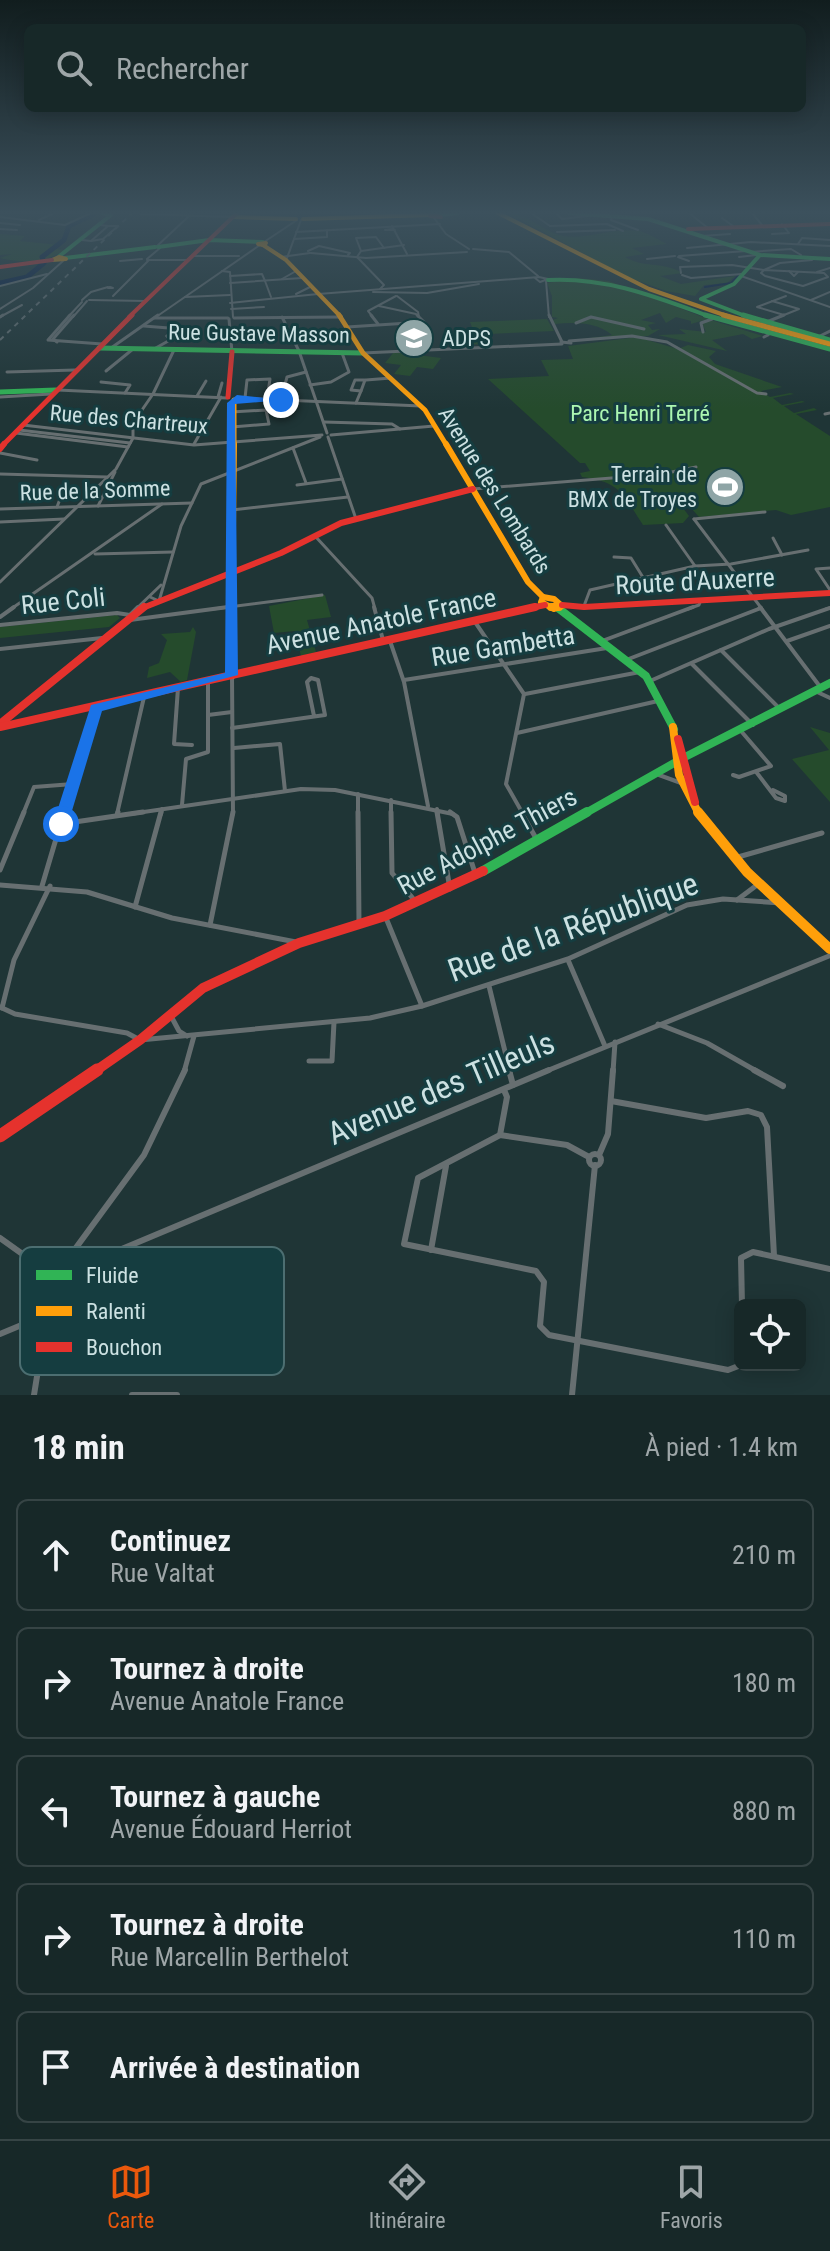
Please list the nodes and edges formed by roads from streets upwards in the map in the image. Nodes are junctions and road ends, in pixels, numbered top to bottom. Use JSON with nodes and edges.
{"nodes":[{"id":1,"x":37,"y":278,"type":"joint"},
{"id":2,"x":127,"y":278,"type":"edge"},
{"id":3,"x":129,"y":278,"type":"edge"},
{"id":4,"x":170,"y":278,"type":"edge"},
{"id":5,"x":209,"y":278,"type":"edge"},
{"id":6,"x":230,"y":278,"type":"edge"},
{"id":7,"x":264,"y":278,"type":"edge"},
{"id":8,"x":303,"y":278,"type":"edge"},
{"id":9,"x":377,"y":278,"type":"edge"},
{"id":10,"x":560,"y":278,"type":"edge"},
{"id":11,"x":563,"y":278,"type":"edge"},
{"id":12,"x":627,"y":278,"type":"edge"},
{"id":13,"x":739,"y":278,"type":"edge"},
{"id":14,"x":754,"y":278,"type":"edge"},
{"id":15,"x":773,"y":278,"type":"edge"},
{"id":16,"x":825,"y":278,"type":"edge"},
{"id":17,"x":282,"y":279,"type":"edge"},
{"id":18,"x":42,"y":280,"type":"joint"},
{"id":19,"x":541,"y":280,"type":"junction"},
{"id":20,"x":265,"y":281,"type":"junction"},
{"id":21,"x":230,"y":283,"type":"junction"},
{"id":22,"x":0,"y":286,"type":"edge"},
{"id":23,"x":377,"y":290,"type":"junction"},
{"id":24,"x":0,"y":291,"type":"edge"},
{"id":25,"x":830,"y":292,"type":"edge"},
{"id":26,"x":316,"y":293,"type":"junction"},
{"id":27,"x":230,"y":295,"type":"junction"},
{"id":28,"x":394,"y":295,"type":"junction"},
{"id":29,"x":788,"y":295,"type":"junction"},
{"id":30,"x":113,"y":296,"type":"dead end"},
{"id":31,"x":296,"y":296,"type":"junction"},
{"id":32,"x":183,"y":297,"type":"junction"},
{"id":33,"x":271,"y":298,"type":"junction"},
{"id":34,"x":86,"y":300,"type":"junction"},
{"id":35,"x":772,"y":301,"type":"junction"},
{"id":36,"x":809,"y":301,"type":"junction"},
{"id":37,"x":145,"y":302,"type":"junction"},
{"id":38,"x":230,"y":303,"type":"junction"},
{"id":39,"x":22,"y":305,"type":"dead end"},
{"id":40,"x":378,"y":306,"type":"junction"},
{"id":41,"x":0,"y":307,"type":"edge"},
{"id":42,"x":264,"y":307,"type":"dead end"},
{"id":43,"x":757,"y":307,"type":"junction"},
{"id":44,"x":830,"y":307,"type":"edge"},
{"id":45,"x":751,"y":309,"type":"dead end"},
{"id":46,"x":416,"y":314,"type":"junction"},
{"id":47,"x":784,"y":315,"type":"junction"},
{"id":48,"x":231,"y":316,"type":"junction"},
{"id":49,"x":0,"y":317,"type":"edge"},
{"id":50,"x":282,"y":317,"type":"junction"},
{"id":51,"x":341,"y":317,"type":"junction"},
{"id":52,"x":153,"y":318,"type":"junction"},
{"id":53,"x":712,"y":319,"type":"junction"},
{"id":54,"x":576,"y":323,"type":"dead end"},
{"id":55,"x":764,"y":323,"type":"junction"},
{"id":56,"x":378,"y":324,"type":"junction"},
{"id":57,"x":142,"y":326,"type":"junction"},
{"id":58,"x":347,"y":327,"type":"junction"},
{"id":59,"x":644,"y":329,"type":"dead end"},
{"id":60,"x":829,"y":330,"type":"edge"},
{"id":61,"x":703,"y":332,"type":"dead end"},
{"id":62,"x":654,"y":334,"type":"dead end"},
{"id":63,"x":559,"y":335,"type":"junction"},
{"id":64,"x":818,"y":337,"type":"junction"},
{"id":65,"x":649,"y":338,"type":"junction"},
{"id":66,"x":569,"y":342,"type":"junction"},
{"id":67,"x":562,"y":343,"type":"junction"},
{"id":68,"x":830,"y":344,"type":"edge"},
{"id":69,"x":103,"y":345,"type":"junction"},
{"id":70,"x":133,"y":349,"type":"junction"},
{"id":71,"x":154,"y":349,"type":"junction"},
{"id":72,"x":174,"y":350,"type":"junction"},
{"id":73,"x":232,"y":352,"type":"junction"},
{"id":74,"x":299,"y":352,"type":"junction"},
{"id":75,"x":342,"y":353,"type":"junction"},
{"id":76,"x":363,"y":353,"type":"junction"},
{"id":77,"x":75,"y":370,"type":"junction"},
{"id":78,"x":106,"y":371,"type":"dead end"},
{"id":79,"x":7,"y":372,"type":"dead end"},
{"id":80,"x":306,"y":372,"type":"junction"},
{"id":81,"x":339,"y":378,"type":"junction"},
{"id":82,"x":391,"y":378,"type":"junction"},
{"id":83,"x":355,"y":380,"type":"junction"},
{"id":84,"x":365,"y":380,"type":"junction"},
{"id":85,"x":206,"y":381,"type":"dead end"},
{"id":86,"x":101,"y":382,"type":"dead end"},
{"id":87,"x":222,"y":383,"type":"dead end"},
{"id":88,"x":310,"y":385,"type":"junction"},
{"id":89,"x":361,"y":391,"type":"junction"},
{"id":90,"x":53,"y":392,"type":"junction"},
{"id":91,"x":125,"y":393,"type":"junction"},
{"id":92,"x":0,"y":394,"type":"edge"},
{"id":93,"x":153,"y":394,"type":"junction"},
{"id":94,"x":766,"y":394,"type":"dead end"},
{"id":95,"x":197,"y":396,"type":"junction"},
{"id":96,"x":230,"y":399,"type":"junction"},
{"id":97,"x":267,"y":399,"type":"junction"},
{"id":98,"x":281,"y":400,"type":"junction"},
{"id":99,"x":316,"y":402,"type":"junction"},
{"id":100,"x":356,"y":403,"type":"junction"},
{"id":101,"x":421,"y":406,"type":"junction"},
{"id":102,"x":830,"y":413,"type":"edge"},
{"id":103,"x":825,"y":414,"type":"dead end"},
{"id":104,"x":323,"y":422,"type":"junction"},
{"id":105,"x":437,"y":426,"type":"junction"},
{"id":106,"x":232,"y":427,"type":"junction"},
{"id":107,"x":19,"y":429,"type":"junction"},
{"id":108,"x":400,"y":429,"type":"junction"},
{"id":109,"x":326,"y":435,"type":"junction"},
{"id":110,"x":133,"y":438,"type":"junction"},
{"id":111,"x":232,"y":443,"type":"junction"},
{"id":112,"x":129,"y":445,"type":"junction"},
{"id":113,"x":194,"y":445,"type":"junction"},
{"id":114,"x":292,"y":448,"type":"junction"},
{"id":115,"x":0,"y":451,"type":"edge"},
{"id":116,"x":37,"y":460,"type":"dead end"},
{"id":117,"x":696,"y":467,"type":"dead end"},
{"id":118,"x":116,"y":469,"type":"junction"},
{"id":119,"x":232,"y":471,"type":"junction"},
{"id":120,"x":0,"y":474,"type":"edge"},
{"id":121,"x":107,"y":477,"type":"junction"},
{"id":122,"x":342,"y":479,"type":"junction"},
{"id":123,"x":306,"y":483,"type":"junction"},
{"id":124,"x":297,"y":485,"type":"dead end"},
{"id":125,"x":473,"y":489,"type":"junction"},
{"id":126,"x":63,"y":491,"type":"dead end"},
{"id":127,"x":348,"y":497,"type":"junction"},
{"id":128,"x":192,"y":503,"type":"junction"},
{"id":129,"x":162,"y":504,"type":"junction"},
{"id":130,"x":77,"y":506,"type":"junction"},
{"id":131,"x":98,"y":506,"type":"junction"},
{"id":132,"x":57,"y":507,"type":"junction"},
{"id":133,"x":0,"y":509,"type":"edge"},
{"id":134,"x":232,"y":510,"type":"junction"},
{"id":135,"x":765,"y":512,"type":"dead end"},
{"id":136,"x":64,"y":519,"type":"junction"},
{"id":137,"x":356,"y":519,"type":"junction"},
{"id":138,"x":0,"y":522,"type":"edge"},
{"id":139,"x":666,"y":525,"type":"dead end"},
{"id":140,"x":315,"y":536,"type":"junction"},
{"id":141,"x":773,"y":538,"type":"dead end"},
{"id":142,"x":808,"y":550,"type":"dead end"},
{"id":143,"x":173,"y":552,"type":"junction"},
{"id":144,"x":92,"y":554,"type":"junction"},
{"id":145,"x":782,"y":555,"type":"junction"},
{"id":146,"x":614,"y":557,"type":"dead end"},
{"id":147,"x":728,"y":564,"type":"junction"},
{"id":148,"x":695,"y":566,"type":"junction"},
{"id":149,"x":830,"y":568,"type":"edge"},
{"id":150,"x":232,"y":573,"type":"junction"},
{"id":151,"x":7,"y":575,"type":"junction"},
{"id":152,"x":0,"y":576,"type":"edge"},
{"id":153,"x":830,"y":577,"type":"edge"},
{"id":154,"x":822,"y":578,"type":"junction"},
{"id":155,"x":644,"y":579,"type":"junction"},
{"id":156,"x":0,"y":582,"type":"edge"},
{"id":157,"x":163,"y":583,"type":"junction"},
{"id":158,"x":830,"y":591,"type":"edge"},
{"id":159,"x":322,"y":595,"type":"dead end"},
{"id":160,"x":753,"y":597,"type":"junction"},
{"id":161,"x":156,"y":598,"type":"junction"},
{"id":162,"x":701,"y":600,"type":"junction"},
{"id":163,"x":544,"y":601,"type":"junction"},
{"id":164,"x":560,"y":607,"type":"junction"},
{"id":165,"x":584,"y":607,"type":"junction"},
{"id":166,"x":761,"y":608,"type":"junction"},
{"id":167,"x":830,"y":608,"type":"edge"},
{"id":168,"x":233,"y":609,"type":"junction"},
{"id":169,"x":0,"y":617,"type":"edge"},
{"id":170,"x":128,"y":617,"type":"junction"},
{"id":171,"x":473,"y":620,"type":"junction"},
{"id":172,"x":0,"y":625,"type":"edge"},
{"id":173,"x":830,"y":626,"type":"edge"},
{"id":174,"x":775,"y":627,"type":"junction"},
{"id":175,"x":102,"y":638,"type":"junction"},
{"id":176,"x":386,"y":639,"type":"junction"},
{"id":177,"x":786,"y":641,"type":"junction"},
{"id":178,"x":604,"y":645,"type":"junction"},
{"id":179,"x":0,"y":649,"type":"edge"},
{"id":180,"x":721,"y":650,"type":"junction"},
{"id":181,"x":626,"y":660,"type":"junction"},
{"id":182,"x":692,"y":663,"type":"junction"},
{"id":183,"x":504,"y":664,"type":"junction"},
{"id":184,"x":640,"y":672,"type":"junction"},
{"id":185,"x":232,"y":675,"type":"junction"},
{"id":186,"x":404,"y":680,"type":"junction"},
{"id":187,"x":208,"y":681,"type":"junction"},
{"id":188,"x":650,"y":681,"type":"junction"},
{"id":189,"x":830,"y":683,"type":"edge"},
{"id":190,"x":178,"y":688,"type":"junction"},
{"id":191,"x":818,"y":690,"type":"junction"},
{"id":192,"x":524,"y":694,"type":"junction"},
{"id":193,"x":144,"y":697,"type":"junction"},
{"id":194,"x":830,"y":698,"type":"edge"},
{"id":195,"x":661,"y":701,"type":"junction"},
{"id":196,"x":96,"y":708,"type":"junction"},
{"id":197,"x":781,"y":710,"type":"junction"},
{"id":198,"x":232,"y":712,"type":"junction"},
{"id":199,"x":208,"y":715,"type":"junction"},
{"id":200,"x":314,"y":716,"type":"junction"},
{"id":201,"x":753,"y":725,"type":"junction"},
{"id":202,"x":0,"y":727,"type":"edge"},
{"id":203,"x":232,"y":728,"type":"junction"},
{"id":204,"x":741,"y":731,"type":"junction"},
{"id":205,"x":517,"y":733,"type":"junction"},
{"id":206,"x":192,"y":745,"type":"dead end"},
{"id":207,"x":233,"y":748,"type":"junction"},
{"id":208,"x":679,"y":761,"type":"junction"},
{"id":209,"x":757,"y":773,"type":"junction"},
{"id":210,"x":652,"y":775,"type":"junction"},
{"id":211,"x":733,"y":775,"type":"dead end"},
{"id":212,"x":681,"y":783,"type":"junction"},
{"id":213,"x":73,"y":784,"type":"junction"},
{"id":214,"x":773,"y":790,"type":"dead end"},
{"id":215,"x":285,"y":791,"type":"junction"},
{"id":216,"x":358,"y":794,"type":"junction"},
{"id":217,"x":234,"y":798,"type":"junction"},
{"id":218,"x":391,"y":800,"type":"junction"},
{"id":219,"x":696,"y":805,"type":"junction"},
{"id":220,"x":182,"y":806,"type":"junction"},
{"id":221,"x":428,"y":806,"type":"junction"},
{"id":222,"x":162,"y":809,"type":"junction"},
{"id":223,"x":437,"y":809,"type":"junction"},
{"id":224,"x":117,"y":815,"type":"junction"},
{"id":225,"x":61,"y":824,"type":"junction"},
{"id":226,"x":822,"y":833,"type":"dead end"},
{"id":227,"x":537,"y":840,"type":"junction"},
{"id":228,"x":738,"y":857,"type":"junction"},
{"id":229,"x":0,"y":870,"type":"edge"},
{"id":230,"x":476,"y":876,"type":"junction"},
{"id":231,"x":761,"y":882,"type":"junction"},
{"id":232,"x":0,"y":885,"type":"edge"},
{"id":233,"x":42,"y":886,"type":"junction"},
{"id":234,"x":50,"y":886,"type":"junction"},
{"id":235,"x":450,"y":889,"type":"junction"},
{"id":236,"x":737,"y":900,"type":"junction"},
{"id":237,"x":417,"y":903,"type":"junction"},
{"id":238,"x":783,"y":903,"type":"junction"},
{"id":239,"x":135,"y":907,"type":"junction"},
{"id":240,"x":385,"y":916,"type":"junction"},
{"id":241,"x":210,"y":925,"type":"junction"},
{"id":242,"x":359,"y":925,"type":"junction"},
{"id":243,"x":299,"y":943,"type":"junction"},
{"id":244,"x":830,"y":954,"type":"edge"},
{"id":245,"x":568,"y":959,"type":"junction"},
{"id":246,"x":489,"y":986,"type":"junction"},
{"id":247,"x":422,"y":1006,"type":"junction"},
{"id":248,"x":1,"y":1007,"type":"edge"},
{"id":249,"x":171,"y":1012,"type":"junction"},
{"id":250,"x":334,"y":1022,"type":"junction"},
{"id":251,"x":658,"y":1024,"type":"junction"},
{"id":252,"x":192,"y":1036,"type":"junction"},
{"id":253,"x":140,"y":1040,"type":"junction"},
{"id":254,"x":615,"y":1042,"type":"junction"},
{"id":255,"x":605,"y":1046,"type":"junction"},
{"id":256,"x":309,"y":1061,"type":"dead end"},
{"id":257,"x":513,"y":1085,"type":"junction"},
{"id":258,"x":783,"y":1086,"type":"dead end"},
{"id":259,"x":503,"y":1090,"type":"junction"},
{"id":260,"x":611,"y":1101,"type":"junction"},
{"id":261,"x":500,"y":1135,"type":"junction"},
{"id":262,"x":0,"y":1136,"type":"edge"},
{"id":263,"x":599,"y":1155,"type":"junction"},
{"id":264,"x":589,"y":1157,"type":"junction"},
{"id":265,"x":446,"y":1164,"type":"junction"},
{"id":266,"x":595,"y":1165,"type":"junction"},
{"id":267,"x":0,"y":1238,"type":"edge"},
{"id":268,"x":77,"y":1247,"type":"edge"},
{"id":269,"x":127,"y":1247,"type":"edge"},
{"id":270,"x":431,"y":1250,"type":"junction"},
{"id":271,"x":20,"y":1252,"type":"edge"},
{"id":272,"x":774,"y":1256,"type":"junction"},
{"id":273,"x":830,"y":1269,"type":"edge"},
{"id":274,"x":742,"y":1299,"type":"edge"},
{"id":275,"x":20,"y":1326,"type":"edge"},
{"id":276,"x":0,"y":1334,"type":"edge"},
{"id":277,"x":579,"y":1341,"type":"junction"},
{"id":278,"x":734,"y":1368,"type":"edge"},
{"id":279,"x":37,"y":1375,"type":"edge"},
{"id":280,"x":34,"y":1395,"type":"edge"},
{"id":281,"x":132,"y":1395,"type":"edge"},
{"id":282,"x":177,"y":1395,"type":"edge"},
{"id":283,"x":572,"y":1395,"type":"edge"}],
"edges":[{"from":1,"to":18,"type":"street"},
{"from":1,"to":22,"type":"street"},
{"from":2,"to":34,"type":"street"},
{"from":3,"to":30,"type":"street"},
{"from":4,"to":37,"type":"street"},
{"from":5,"to":32,"type":"street"},
{"from":6,"to":21,"type":"street"},
{"from":7,"to":20,"type":"street"},
{"from":8,"to":26,"type":"street","name":"Avenue des Lombards"},
{"from":9,"to":23,"type":"street"},
{"from":10,"to":19,"type":"street"},
{"from":11,"to":53,"type":"street"},
{"from":12,"to":68,"type":"street"},
{"from":13,"to":55,"type":"street"},
{"from":14,"to":29,"type":"street"},
{"from":15,"to":16,"type":"street"},
{"from":17,"to":20,"type":"street"},
{"from":18,"to":41,"type":"street"},
{"from":19,"to":23,"type":"street"},
{"from":19,"to":28,"type":"street"},
{"from":19,"to":63,"type":"street"},
{"from":20,"to":21,"type":"street"},
{"from":20,"to":33,"type":"street"},
{"from":21,"to":27,"type":"street"},
{"from":22,"to":24,"type":"street"},
{"from":23,"to":26,"type":"street"},
{"from":23,"to":28,"type":"street"},
{"from":25,"to":36,"type":"street"},
{"from":26,"to":31,"type":"street"},
{"from":26,"to":31,"type":"street"},
{"from":26,"to":51,"type":"street","name":"Avenue des Lombards"},
{"from":27,"to":32,"type":"street"},
{"from":27,"to":38,"type":"street"},
{"from":28,"to":40,"type":"street"},
{"from":28,"to":46,"type":"street"},
{"from":29,"to":35,"type":"street"},
{"from":29,"to":36,"type":"street"},
{"from":31,"to":33,"type":"street"},
{"from":32,"to":52,"type":"street"},
{"from":33,"to":38,"type":"street"},
{"from":34,"to":37,"type":"street"},
{"from":34,"to":69,"type":"street"},
{"from":35,"to":43,"type":"street"},
{"from":35,"to":47,"type":"street"},
{"from":36,"to":44,"type":"street"},
{"from":37,"to":69,"type":"street"},
{"from":38,"to":48,"type":"street"},
{"from":39,"to":49,"type":"street"},
{"from":40,"to":46,"type":"street"},
{"from":40,"to":56,"type":"street"},
{"from":42,"to":48,"type":"street"},
{"from":43,"to":45,"type":"street"},
{"from":43,"to":47,"type":"street"},
{"from":46,"to":56,"type":"street"},
{"from":47,"to":55,"type":"street"},
{"from":48,"to":50,"type":"street"},
{"from":48,"to":52,"type":"street"},
{"from":48,"to":73,"type":"street"},
{"from":50,"to":51,"type":"street"},
{"from":50,"to":74,"type":"street"},
{"from":51,"to":58,"type":"street","name":"Avenue des Lombards"},
{"from":52,"to":57,"type":"street"},
{"from":53,"to":61,"type":"street"},
{"from":53,"to":68,"type":"street"},
{"from":54,"to":59,"type":"street"},
{"from":55,"to":64,"type":"street"},
{"from":56,"to":58,"type":"street"},
{"from":57,"to":69,"type":"street"},
{"from":57,"to":71,"type":"street","name":"Rue Gustave Masson"},
{"from":58,"to":76,"type":"street","name":"Avenue des Lombards"},
{"from":60,"to":64,"type":"street"},
{"from":62,"to":65,"type":"street"},
{"from":63,"to":66,"type":"street"},
{"from":63,"to":67,"type":"street"},
{"from":64,"to":68,"type":"street"},
{"from":65,"to":66,"type":"street"},
{"from":65,"to":94,"type":"street"},
{"from":66,"to":67,"type":"street"},
{"from":67,"to":76,"type":"street"},
{"from":69,"to":70,"type":"street","name":"Rue Gustave Masson"},
{"from":69,"to":77,"type":"street"},
{"from":70,"to":71,"type":"street","name":"Rue Gustave Masson"},
{"from":70,"to":78,"type":"street"},
{"from":71,"to":72,"type":"street","name":"Rue Gustave Masson"},
{"from":72,"to":73,"type":"street","name":"Rue Gustave Masson"},
{"from":72,"to":93,"type":"street"},
{"from":73,"to":74,"type":"street","name":"Rue Gustave Masson"},
{"from":73,"to":96,"type":"street"},
{"from":74,"to":75,"type":"street","name":"Rue Gustave Masson"},
{"from":74,"to":80,"type":"street"},
{"from":75,"to":76,"type":"street","name":"Rue Gustave Masson"},
{"from":75,"to":81,"type":"street"},
{"from":76,"to":82,"type":"street","name":"Avenue des Lombards"},
{"from":77,"to":79,"type":"street"},
{"from":77,"to":90,"type":"street"},
{"from":80,"to":88,"type":"street"},
{"from":80,"to":98,"type":"street"},
{"from":81,"to":83,"type":"street"},
{"from":81,"to":88,"type":"street"},
{"from":82,"to":84,"type":"street"},
{"from":82,"to":101,"type":"street","name":"Avenue des Lombards"},
{"from":83,"to":84,"type":"street"},
{"from":83,"to":89,"type":"street"},
{"from":84,"to":89,"type":"street"},
{"from":85,"to":95,"type":"street"},
{"from":86,"to":91,"type":"street"},
{"from":87,"to":96,"type":"street"},
{"from":88,"to":99,"type":"street"},
{"from":89,"to":100,"type":"street"},
{"from":90,"to":91,"type":"street"},
{"from":90,"to":92,"type":"street"},
{"from":90,"to":107,"type":"street"},
{"from":91,"to":93,"type":"street"},
{"from":93,"to":95,"type":"street"},
{"from":93,"to":110,"type":"street"},
{"from":95,"to":96,"type":"street"},
{"from":96,"to":97,"type":"street"},
{"from":96,"to":97,"type":"street"},
{"from":96,"to":106,"type":"street"},
{"from":96,"to":106,"type":"street"},
{"from":96,"to":113,"type":"street"},
{"from":97,"to":98,"type":"street"},
{"from":98,"to":99,"type":"street"},
{"from":99,"to":100,"type":"street"},
{"from":99,"to":104,"type":"street"},
{"from":100,"to":101,"type":"street"},
{"from":101,"to":105,"type":"street","name":"Avenue des Lombards"},
{"from":102,"to":103,"type":"street"},
{"from":104,"to":108,"type":"street"},
{"from":104,"to":109,"type":"street"},
{"from":105,"to":108,"type":"street"},
{"from":105,"to":125,"type":"street","name":"Avenue des Lombards"},
{"from":106,"to":111,"type":"street"},
{"from":107,"to":110,"type":"street","name":"Rue des Chartreux"},
{"from":107,"to":112,"type":"street"},
{"from":107,"to":115,"type":"street"},
{"from":108,"to":109,"type":"street","name":"Rue des Chartreux"},
{"from":109,"to":111,"type":"street","name":"Rue des Chartreux"},
{"from":109,"to":114,"type":"street"},
{"from":109,"to":122,"type":"street"},
{"from":110,"to":112,"type":"street"},
{"from":110,"to":113,"type":"street","name":"Rue des Chartreux"},
{"from":111,"to":113,"type":"street","name":"Rue des Chartreux"},
{"from":111,"to":119,"type":"street"},
{"from":112,"to":118,"type":"street"},
{"from":114,"to":119,"type":"street"},
{"from":114,"to":123,"type":"street"},
{"from":115,"to":116,"type":"street"},
{"from":117,"to":125,"type":"street"},
{"from":118,"to":121,"type":"street"},
{"from":118,"to":131,"type":"street"},
{"from":119,"to":128,"type":"street"},
{"from":119,"to":134,"type":"street"},
{"from":120,"to":121,"type":"street"},
{"from":121,"to":130,"type":"street"},
{"from":122,"to":123,"type":"street"},
{"from":122,"to":127,"type":"street"},
{"from":123,"to":124,"type":"street"},
{"from":125,"to":137,"type":"street"},
{"from":125,"to":163,"type":"street","name":"Avenue des Lombards"},
{"from":126,"to":132,"type":"street"},
{"from":127,"to":134,"type":"street"},
{"from":127,"to":137,"type":"street"},
{"from":128,"to":129,"type":"street","name":"Rue de la Somme"},
{"from":128,"to":143,"type":"street"},
{"from":129,"to":131,"type":"street","name":"Rue de la Somme"},
{"from":129,"to":144,"type":"street"},
{"from":130,"to":131,"type":"street","name":"Rue de la Somme"},
{"from":130,"to":132,"type":"street","name":"Rue de la Somme"},
{"from":130,"to":136,"type":"street"},
{"from":132,"to":133,"type":"street","name":"Rue de la Somme"},
{"from":134,"to":150,"type":"street"},
{"from":135,"to":147,"type":"street"},
{"from":136,"to":138,"type":"street"},
{"from":136,"to":151,"type":"street"},
{"from":137,"to":140,"type":"street"},
{"from":139,"to":148,"type":"street"},
{"from":140,"to":150,"type":"street"},
{"from":140,"to":176,"type":"street"},
{"from":141,"to":145,"type":"street"},
{"from":142,"to":145,"type":"street"},
{"from":143,"to":144,"type":"street"},
{"from":143,"to":157,"type":"street"},
{"from":144,"to":169,"type":"street"},
{"from":145,"to":147,"type":"street"},
{"from":146,"to":155,"type":"street"},
{"from":147,"to":148,"type":"street"},
{"from":147,"to":160,"type":"street"},
{"from":148,"to":155,"type":"street"},
{"from":149,"to":154,"type":"street"},
{"from":150,"to":161,"type":"street"},
{"from":150,"to":168,"type":"street"},
{"from":151,"to":152,"type":"street"},
{"from":151,"to":156,"type":"street"},
{"from":153,"to":154,"type":"street"},
{"from":154,"to":158,"type":"street"},
{"from":155,"to":165,"type":"street"},
{"from":157,"to":161,"type":"street"},
{"from":157,"to":161,"type":"street"},
{"from":158,"to":160,"type":"street","name":"Route d'Auxerre"},
{"from":159,"to":168,"type":"street","name":"Rue Coli"},
{"from":160,"to":162,"type":"street","name":"Route d'Auxerre"},
{"from":160,"to":166,"type":"street"},
{"from":161,"to":170,"type":"street"},
{"from":162,"to":165,"type":"street","name":"Route d'Auxerre"},
{"from":162,"to":178,"type":"street","name":"Rue Gambetta"},
{"from":163,"to":164,"type":"street"},
{"from":163,"to":171,"type":"street","name":"Avenue Anatole France"},
{"from":164,"to":165,"type":"street","name":"Route d'Auxerre"},
{"from":164,"to":178,"type":"street"},
{"from":166,"to":174,"type":"street"},
{"from":166,"to":181,"type":"street"},
{"from":167,"to":174,"type":"street"},
{"from":168,"to":170,"type":"street","name":"Rue Coli"},
{"from":168,"to":185,"type":"street"},
{"from":170,"to":172,"type":"street","name":"Rue Coli"},
{"from":170,"to":175,"type":"street"},
{"from":171,"to":176,"type":"street","name":"Avenue Anatole France"},
{"from":171,"to":183,"type":"street"},
{"from":173,"to":177,"type":"street"},
{"from":174,"to":177,"type":"street"},
{"from":174,"to":180,"type":"street"},
{"from":175,"to":179,"type":"street"},
{"from":175,"to":202,"type":"street"},
{"from":176,"to":185,"type":"street","name":"Avenue Anatole France"},
{"from":176,"to":186,"type":"street"},
{"from":177,"to":191,"type":"street"},
{"from":178,"to":181,"type":"street"},
{"from":178,"to":183,"type":"street","name":"Rue Gambetta"},
{"from":180,"to":182,"type":"street"},
{"from":180,"to":197,"type":"street"},
{"from":181,"to":184,"type":"street"},
{"from":182,"to":188,"type":"street"},
{"from":182,"to":201,"type":"street"},
{"from":183,"to":186,"type":"street","name":"Rue Gambetta"},
{"from":183,"to":192,"type":"street"},
{"from":184,"to":188,"type":"street"},
{"from":184,"to":192,"type":"street"},
{"from":185,"to":187,"type":"street","name":"Avenue Anatole France"},
{"from":185,"to":198,"type":"street"},
{"from":186,"to":221,"type":"street"},
{"from":187,"to":190,"type":"street","name":"Avenue Anatole France"},
{"from":187,"to":199,"type":"street"},
{"from":188,"to":195,"type":"street"},
{"from":189,"to":191,"type":"street","name":"Rue Adolphe Thiers"},
{"from":190,"to":193,"type":"street","name":"Avenue Anatole France"},
{"from":190,"to":206,"type":"street"},
{"from":191,"to":194,"type":"street"},
{"from":191,"to":197,"type":"street","name":"Rue Adolphe Thiers"},
{"from":192,"to":205,"type":"street"},
{"from":193,"to":196,"type":"street","name":"Avenue Anatole France"},
{"from":193,"to":224,"type":"street"},
{"from":195,"to":205,"type":"street"},
{"from":195,"to":208,"type":"street"},
{"from":196,"to":202,"type":"street","name":"Avenue Anatole France"},
{"from":196,"to":213,"type":"street"},
{"from":197,"to":201,"type":"street","name":"Rue Adolphe Thiers"},
{"from":198,"to":199,"type":"street"},
{"from":198,"to":203,"type":"street"},
{"from":199,"to":220,"type":"street"},
{"from":200,"to":200,"type":"street"},
{"from":200,"to":203,"type":"street"},
{"from":201,"to":204,"type":"street","name":"Rue Adolphe Thiers"},
{"from":203,"to":207,"type":"street"},
{"from":204,"to":208,"type":"street","name":"Rue Adolphe Thiers"},
{"from":204,"to":209,"type":"street"},
{"from":205,"to":227,"type":"street"},
{"from":207,"to":215,"type":"street"},
{"from":207,"to":217,"type":"street"},
{"from":208,"to":210,"type":"street","name":"Rue Adolphe Thiers"},
{"from":208,"to":212,"type":"street"},
{"from":208,"to":219,"type":"street"},
{"from":209,"to":211,"type":"street"},
{"from":209,"to":214,"type":"street"},
{"from":210,"to":212,"type":"street"},
{"from":210,"to":227,"type":"street","name":"Rue Adolphe Thiers"},
{"from":212,"to":219,"type":"street"},
{"from":213,"to":225,"type":"street"},
{"from":213,"to":229,"type":"street"},
{"from":215,"to":216,"type":"street"},
{"from":215,"to":217,"type":"street"},
{"from":216,"to":218,"type":"street"},
{"from":216,"to":242,"type":"street"},
{"from":217,"to":220,"type":"street"},
{"from":217,"to":241,"type":"street"},
{"from":218,"to":221,"type":"street"},
{"from":218,"to":237,"type":"street"},
{"from":219,"to":228,"type":"street"},
{"from":220,"to":222,"type":"street"},
{"from":221,"to":223,"type":"street"},
{"from":222,"to":224,"type":"street"},
{"from":222,"to":239,"type":"street"},
{"from":223,"to":230,"type":"street"},
{"from":223,"to":235,"type":"street"},
{"from":224,"to":225,"type":"street"},
{"from":225,"to":233,"type":"street"},
{"from":226,"to":228,"type":"street"},
{"from":227,"to":230,"type":"street","name":"Rue Adolphe Thiers"},
{"from":228,"to":231,"type":"street"},
{"from":230,"to":235,"type":"street","name":"Rue Adolphe Thiers"},
{"from":231,"to":236,"type":"street","name":"Rue de la République"},
{"from":231,"to":238,"type":"street"},
{"from":232,"to":233,"type":"street","name":"Rue Adolphe Thiers"},
{"from":233,"to":234,"type":"street","name":"Rue Adolphe Thiers"},
{"from":234,"to":239,"type":"street","name":"Rue Adolphe Thiers"},
{"from":234,"to":248,"type":"street"},
{"from":235,"to":237,"type":"street","name":"Rue Adolphe Thiers"},
{"from":236,"to":238,"type":"street","name":"Rue de la République"},
{"from":236,"to":245,"type":"street","name":"Rue de la République"},
{"from":237,"to":240,"type":"street","name":"Rue Adolphe Thiers"},
{"from":238,"to":244,"type":"street"},
{"from":239,"to":241,"type":"street","name":"Rue Adolphe Thiers"},
{"from":240,"to":242,"type":"street","name":"Rue Adolphe Thiers"},
{"from":240,"to":247,"type":"street"},
{"from":241,"to":243,"type":"street","name":"Rue Adolphe Thiers"},
{"from":242,"to":243,"type":"street","name":"Rue Adolphe Thiers"},
{"from":243,"to":249,"type":"street"},
{"from":244,"to":251,"type":"street","name":"Avenue des Tilleuls"},
{"from":245,"to":246,"type":"street","name":"Rue de la République"},
{"from":245,"to":255,"type":"street"},
{"from":246,"to":247,"type":"street","name":"Rue de la République"},
{"from":246,"to":257,"type":"street"},
{"from":247,"to":250,"type":"street","name":"Rue de la République"},
{"from":248,"to":253,"type":"street"},
{"from":249,"to":252,"type":"street"},
{"from":249,"to":253,"type":"street"},
{"from":250,"to":252,"type":"street","name":"Rue de la République"},
{"from":250,"to":256,"type":"street"},
{"from":251,"to":254,"type":"street","name":"Avenue des Tilleuls"},
{"from":251,"to":258,"type":"street"},
{"from":252,"to":253,"type":"street","name":"Rue de la République"},
{"from":252,"to":268,"type":"street"},
{"from":253,"to":262,"type":"street"},
{"from":254,"to":255,"type":"street","name":"Avenue des Tilleuls"},
{"from":254,"to":260,"type":"street"},
{"from":255,"to":257,"type":"street","name":"Avenue des Tilleuls"},
{"from":257,"to":259,"type":"street","name":"Avenue des Tilleuls"},
{"from":259,"to":261,"type":"street"},
{"from":259,"to":269,"type":"street","name":"Avenue des Tilleuls"},
{"from":260,"to":263,"type":"street"},
{"from":260,"to":272,"type":"street"},
{"from":261,"to":264,"type":"street"},
{"from":261,"to":265,"type":"street"},
{"from":263,"to":264,"type":"street"},
{"from":263,"to":266,"type":"street"},
{"from":264,"to":266,"type":"street"},
{"from":265,"to":270,"type":"street"},
{"from":265,"to":270,"type":"street"},
{"from":266,"to":277,"type":"street"},
{"from":267,"to":271,"type":"street"},
{"from":270,"to":277,"type":"street"},
{"from":272,"to":273,"type":"street"},
{"from":272,"to":274,"type":"street"},
{"from":275,"to":276,"type":"street"},
{"from":277,"to":278,"type":"street"},
{"from":277,"to":283,"type":"street"},
{"from":279,"to":280,"type":"street"},
{"from":281,"to":282,"type":"street"}]}
